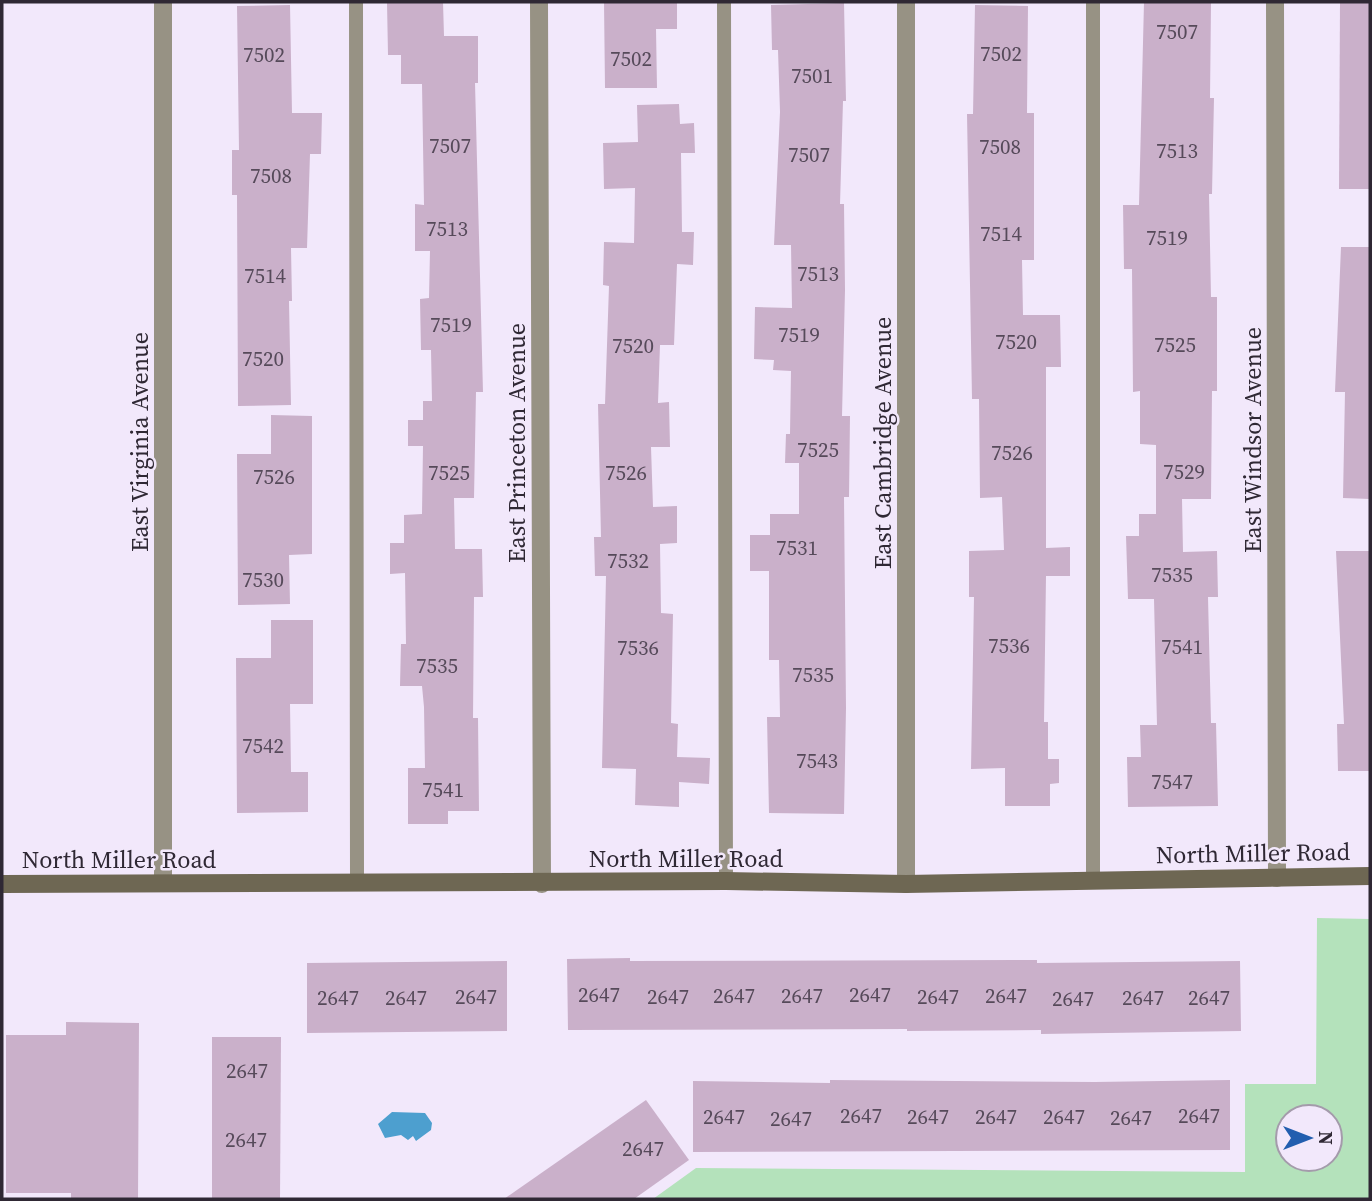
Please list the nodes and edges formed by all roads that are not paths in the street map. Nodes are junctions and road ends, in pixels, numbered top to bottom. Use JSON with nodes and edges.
{"nodes":[{"id":1,"x":163,"y":2,"type":"edge"},
{"id":2,"x":356,"y":2,"type":"edge"},
{"id":3,"x":539,"y":2,"type":"edge"},
{"id":4,"x":724,"y":2,"type":"edge"},
{"id":5,"x":906,"y":2,"type":"edge"},
{"id":6,"x":1093,"y":2,"type":"edge"},
{"id":7,"x":1275,"y":2,"type":"edge"},
{"id":8,"x":1370,"y":876,"type":"edge"},
{"id":9,"x":1277,"y":877,"type":"junction"},
{"id":10,"x":1093,"y":879,"type":"junction"},
{"id":11,"x":726,"y":881,"type":"junction"},
{"id":12,"x":163,"y":883,"type":"junction"},
{"id":13,"x":357,"y":883,"type":"junction"},
{"id":14,"x":2,"y":884,"type":"edge"},
{"id":15,"x":542,"y":884,"type":"junction"},
{"id":16,"x":906,"y":884,"type":"junction"}],
"edges":[{"from":1,"to":12,"type":"street","name":"East Virginia Avenue"},
{"from":2,"to":13,"type":"lane"},
{"from":3,"to":15,"type":"street","name":"East Princeton Avenue"},
{"from":4,"to":11,"type":"lane"},
{"from":5,"to":16,"type":"street","name":"East Cambridge Avenue"},
{"from":6,"to":10,"type":"lane"},
{"from":7,"to":9,"type":"street","name":"East Windsor Avenue"},
{"from":8,"to":9,"type":"street","name":"North Miller Road"},
{"from":9,"to":10,"type":"street","name":"North Miller Road"},
{"from":10,"to":16,"type":"street","name":"North Miller Road"},
{"from":11,"to":15,"type":"street","name":"North Miller Road"},
{"from":11,"to":16,"type":"street","name":"North Miller Road"},
{"from":12,"to":13,"type":"street","name":"North Miller Road"},
{"from":12,"to":14,"type":"street","name":"North Miller Road"},
{"from":13,"to":15,"type":"street","name":"North Miller Road"}]}
